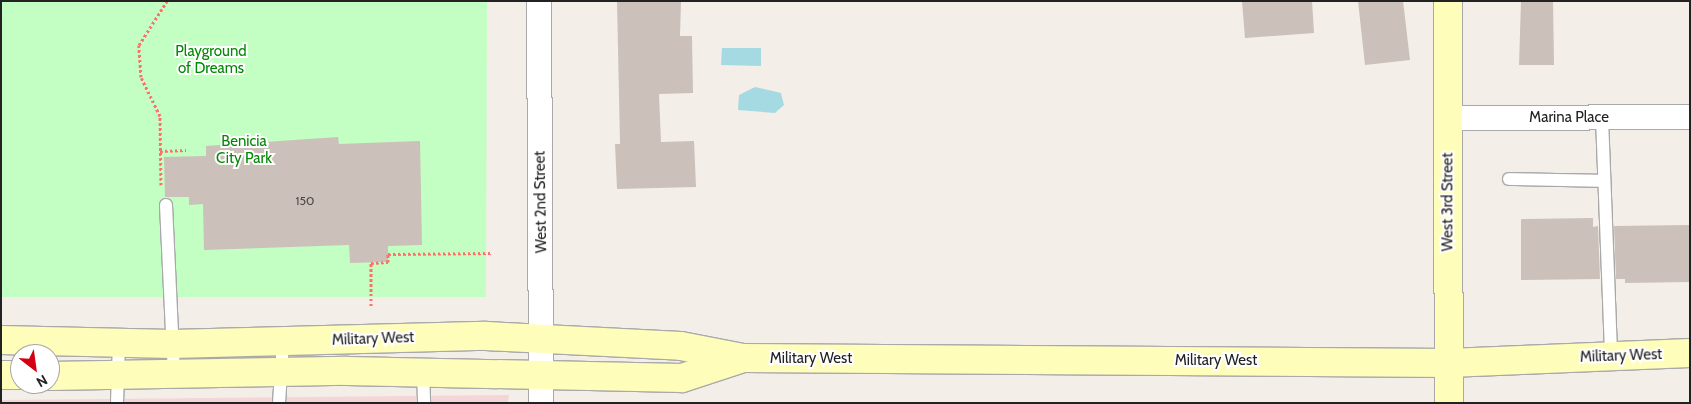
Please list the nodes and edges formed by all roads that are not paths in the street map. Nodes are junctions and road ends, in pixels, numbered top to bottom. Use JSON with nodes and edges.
{"nodes":[{"id":1,"x":539,"y":1,"type":"edge"},
{"id":2,"x":1448,"y":1,"type":"edge"},
{"id":3,"x":1690,"y":117,"type":"edge"},
{"id":4,"x":1448,"y":118,"type":"junction"},
{"id":5,"x":1602,"y":118,"type":"junction"},
{"id":6,"x":1509,"y":179,"type":"dead end"},
{"id":7,"x":1604,"y":181,"type":"junction"},
{"id":8,"x":166,"y":205,"type":"dead end"},
{"id":9,"x":542,"y":339,"type":"junction"},
{"id":10,"x":1,"y":340,"type":"edge"},
{"id":11,"x":119,"y":342,"type":"junction"},
{"id":12,"x":283,"y":342,"type":"junction"},
{"id":13,"x":172,"y":344,"type":"junction"},
{"id":14,"x":1690,"y":353,"type":"edge"},
{"id":15,"x":1611,"y":356,"type":"junction"},
{"id":16,"x":743,"y":358,"type":"junction"},
{"id":17,"x":1449,"y":363,"type":"junction"},
{"id":18,"x":423,"y":371,"type":"junction"},
{"id":19,"x":282,"y":372,"type":"junction"},
{"id":20,"x":174,"y":373,"type":"junction"},
{"id":21,"x":541,"y":376,"type":"junction"},
{"id":22,"x":60,"y":378,"type":"edge"},
{"id":23,"x":117,"y":390,"type":"edge"},
{"id":24,"x":279,"y":403,"type":"edge"},
{"id":25,"x":424,"y":403,"type":"edge"},
{"id":26,"x":541,"y":403,"type":"edge"},
{"id":27,"x":1449,"y":403,"type":"edge"}],
"edges":[{"from":1,"to":9,"type":"street","name":"West 2nd Street"},
{"from":2,"to":4,"type":"main road","name":"West 3rd Street"},
{"from":3,"to":5,"type":"street","name":"Marina Place"},
{"from":4,"to":5,"type":"street","name":"Marina Place"},
{"from":4,"to":17,"type":"main road","name":"West 3rd Street"},
{"from":5,"to":7,"type":"lane"},
{"from":6,"to":7,"type":"lane"},
{"from":7,"to":15,"type":"lane"},
{"from":8,"to":13,"type":"lane"},
{"from":9,"to":12,"type":"main road","name":"Military West"},
{"from":9,"to":16,"type":"main road","name":"Military West"},
{"from":9,"to":21,"type":"street","name":"West 2nd Street"},
{"from":10,"to":11,"type":"main road","name":"Military West"},
{"from":11,"to":13,"type":"main road","name":"Military West"},
{"from":11,"to":23,"type":"lane"},
{"from":12,"to":13,"type":"main road","name":"Military West"},
{"from":12,"to":19,"type":"lane"},
{"from":13,"to":20,"type":"lane"},
{"from":14,"to":15,"type":"main road","name":"Military West"},
{"from":15,"to":17,"type":"main road","name":"Military West"},
{"from":16,"to":17,"type":"main road","name":"Military West"},
{"from":16,"to":21,"type":"main road","name":"Military West"},
{"from":17,"to":27,"type":"main road","name":"West 3rd Street"},
{"from":18,"to":19,"type":"main road","name":"Military West"},
{"from":18,"to":21,"type":"main road","name":"Military West"},
{"from":18,"to":25,"type":"lane"},
{"from":19,"to":20,"type":"main road","name":"Military West"},
{"from":19,"to":24,"type":"lane"},
{"from":20,"to":23,"type":"main road","name":"Military West"},
{"from":21,"to":26,"type":"street","name":"West 2nd Street"},
{"from":22,"to":23,"type":"main road","name":"Military West"}]}
